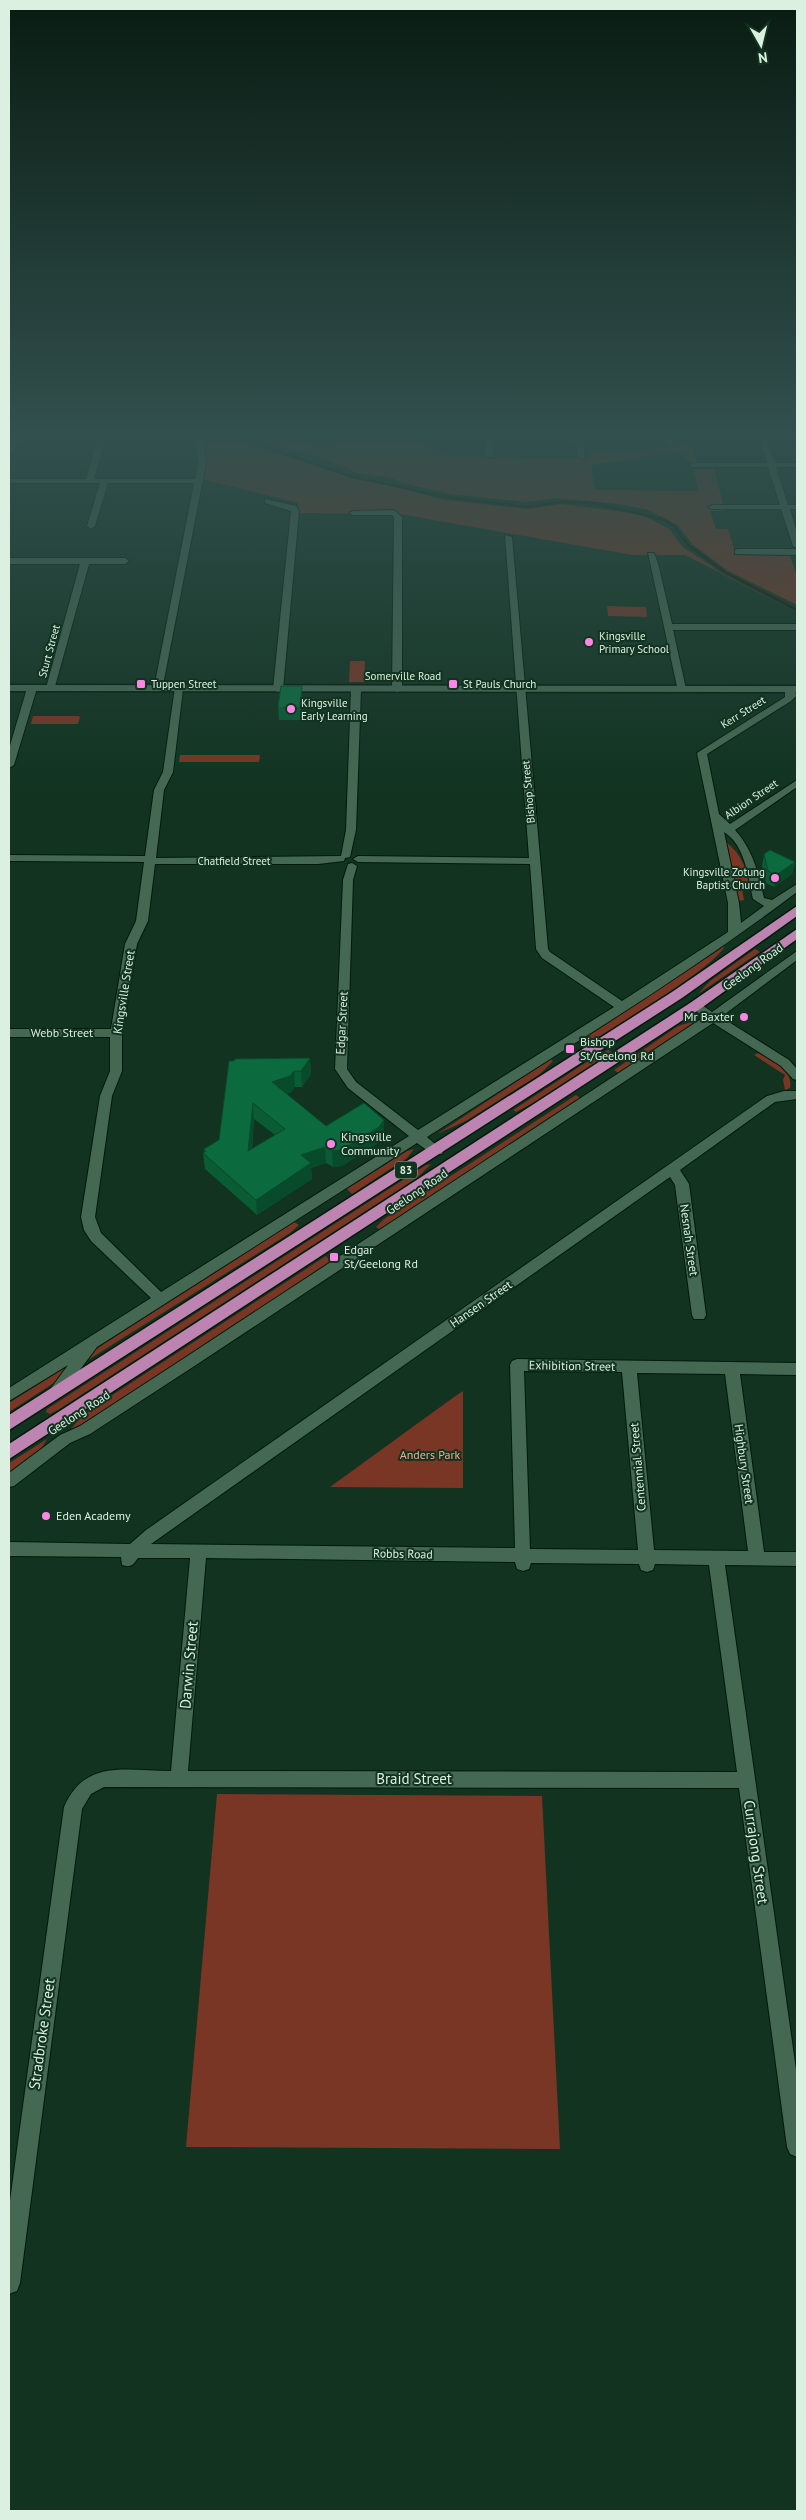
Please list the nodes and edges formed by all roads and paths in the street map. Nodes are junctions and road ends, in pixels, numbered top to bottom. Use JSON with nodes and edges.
{"nodes":[{"id":1,"x":651,"y":555,"type":"dead end"},
{"id":2,"x":185,"y":556,"type":"edge"},
{"id":3,"x":291,"y":556,"type":"edge"},
{"id":4,"x":398,"y":556,"type":"edge"},
{"id":5,"x":509,"y":556,"type":"edge"},
{"id":6,"x":125,"y":561,"type":"dead end"},
{"id":7,"x":9,"y":562,"type":"edge"},
{"id":8,"x":85,"y":562,"type":"junction"},
{"id":9,"x":797,"y":626,"type":"edge"},
{"id":10,"x":668,"y":627,"type":"junction"},
{"id":11,"x":9,"y":688,"type":"edge"},
{"id":12,"x":32,"y":688,"type":"junction"},
{"id":13,"x":51,"y":688,"type":"junction"},
{"id":14,"x":160,"y":688,"type":"junction"},
{"id":15,"x":178,"y":688,"type":"junction"},
{"id":16,"x":278,"y":689,"type":"junction"},
{"id":17,"x":356,"y":689,"type":"junction"},
{"id":18,"x":396,"y":689,"type":"junction"},
{"id":19,"x":520,"y":689,"type":"junction"},
{"id":20,"x":681,"y":689,"type":"junction"},
{"id":21,"x":794,"y":689,"type":"edge"},
{"id":22,"x":704,"y":752,"type":"joint"},
{"id":23,"x":9,"y":765,"type":"edge"},
{"id":24,"x":797,"y":783,"type":"edge"},
{"id":25,"x":714,"y":815,"type":"junction"},
{"id":26,"x":718,"y":829,"type":"junction"},
{"id":27,"x":730,"y":829,"type":"junction"},
{"id":28,"x":9,"y":858,"type":"edge"},
{"id":29,"x":150,"y":860,"type":"junction"},
{"id":30,"x":349,"y":861,"type":"junction"},
{"id":31,"x":534,"y":861,"type":"junction"},
{"id":32,"x":797,"y":887,"type":"edge"},
{"id":33,"x":775,"y":904,"type":"junction"},
{"id":34,"x":797,"y":910,"type":"edge"},
{"id":35,"x":734,"y":933,"type":"junction"},
{"id":36,"x":797,"y":933,"type":"edge"},
{"id":37,"x":797,"y":955,"type":"edge"},
{"id":38,"x":677,"y":995,"type":"junction"},
{"id":39,"x":695,"y":1006,"type":"junction"},
{"id":40,"x":622,"y":1007,"type":"junction"},
{"id":41,"x":713,"y":1017,"type":"junction"},
{"id":42,"x":9,"y":1033,"type":"edge"},
{"id":43,"x":116,"y":1033,"type":"junction"},
{"id":44,"x":797,"y":1079,"type":"edge"},
{"id":45,"x":797,"y":1095,"type":"edge"},
{"id":46,"x":418,"y":1137,"type":"junction"},
{"id":47,"x":437,"y":1150,"type":"junction"},
{"id":48,"x":454,"y":1164,"type":"junction"},
{"id":49,"x":672,"y":1169,"type":"junction"},
{"id":50,"x":160,"y":1299,"type":"junction"},
{"id":51,"x":699,"y":1314,"type":"dead end"},
{"id":52,"x":94,"y":1342,"type":"junction"},
{"id":53,"x":629,"y":1367,"type":"junction"},
{"id":54,"x":732,"y":1368,"type":"junction"},
{"id":55,"x":797,"y":1369,"type":"edge"},
{"id":56,"x":9,"y":1394,"type":"edge"},
{"id":57,"x":54,"y":1394,"type":"junction"},
{"id":58,"x":13,"y":1420,"type":"edge"},
{"id":59,"x":58,"y":1421,"type":"junction"},
{"id":60,"x":52,"y":1450,"type":"junction"},
{"id":61,"x":9,"y":1452,"type":"edge"},
{"id":62,"x":9,"y":1480,"type":"edge"},
{"id":63,"x":169,"y":1524,"type":"junction"},
{"id":64,"x":9,"y":1549,"type":"edge"},
{"id":65,"x":130,"y":1555,"type":"junction"},
{"id":66,"x":150,"y":1555,"type":"junction"},
{"id":67,"x":199,"y":1556,"type":"junction"},
{"id":68,"x":9,"y":1559,"type":"edge"},
{"id":69,"x":757,"y":1559,"type":"junction"},
{"id":70,"x":797,"y":1559,"type":"edge"},
{"id":71,"x":523,"y":1560,"type":"junction"},
{"id":72,"x":647,"y":1562,"type":"junction"},
{"id":73,"x":716,"y":1562,"type":"junction"},
{"id":74,"x":797,"y":1568,"type":"edge"},
{"id":75,"x":179,"y":1779,"type":"junction"},
{"id":76,"x":746,"y":1780,"type":"junction"},
{"id":77,"x":84,"y":1788,"type":"joint"},
{"id":78,"x":797,"y":2147,"type":"edge"},
{"id":79,"x":9,"y":2283,"type":"edge"}],
"edges":[{"from":1,"to":10,"type":"street"},
{"from":2,"to":14,"type":"street"},
{"from":3,"to":16,"type":"street"},
{"from":4,"to":18,"type":"street"},
{"from":5,"to":19,"type":"street","name":"Bishop Street"},
{"from":6,"to":8,"type":"street"},
{"from":7,"to":8,"type":"street"},
{"from":8,"to":13,"type":"street","name":"Sturt Street"},
{"from":9,"to":10,"type":"street"},
{"from":10,"to":20,"type":"street"},
{"from":11,"to":12,"type":"main road","name":"Somerville Road"},
{"from":12,"to":13,"type":"main road","name":"Somerville Road"},
{"from":12,"to":23,"type":"street"},
{"from":13,"to":14,"type":"main road","name":"Somerville Road"},
{"from":14,"to":15,"type":"main road","name":"Somerville Road"},
{"from":15,"to":16,"type":"main road","name":"Somerville Road"},
{"from":15,"to":29,"type":"street","name":"Kingsville Street"},
{"from":16,"to":17,"type":"main road","name":"Somerville Road"},
{"from":17,"to":18,"type":"main road","name":"Somerville Road"},
{"from":17,"to":30,"type":"street","name":"Edgar Street"},
{"from":18,"to":19,"type":"main road","name":"Somerville Road"},
{"from":19,"to":20,"type":"main road","name":"Somerville Road"},
{"from":19,"to":31,"type":"street","name":"Bishop Street"},
{"from":20,"to":21,"type":"main road","name":"Somerville Road"},
{"from":21,"to":22,"type":"street","name":"Kerr Street"},
{"from":22,"to":25,"type":"street"},
{"from":24,"to":27,"type":"street","name":"Albion Street"},
{"from":25,"to":26,"type":"street"},
{"from":25,"to":27,"type":"street"},
{"from":26,"to":27,"type":"street","name":"Albion Street"},
{"from":26,"to":35,"type":"street"},
{"from":27,"to":33,"type":"street"},
{"from":28,"to":29,"type":"street","name":"Chatfield Street"},
{"from":29,"to":30,"type":"street","name":"Chatfield Street"},
{"from":29,"to":43,"type":"street","name":"Kingsville Street"},
{"from":30,"to":31,"type":"street","name":"Chatfield Street"},
{"from":30,"to":46,"type":"street","name":"Edgar Street"},
{"from":31,"to":40,"type":"street","name":"Bishop Street"},
{"from":32,"to":33,"type":"street","name":"Geelong Road"},
{"from":33,"to":35,"type":"street","name":"Geelong Road"},
{"from":34,"to":38,"type":"highway","name":"Geelong Road","number":"83"},
{"from":35,"to":40,"type":"street","name":"Geelong Road"},
{"from":36,"to":39,"type":"highway","name":"Geelong Road","number":"83"},
{"from":37,"to":41,"type":"street","name":"Geelong Road"},
{"from":38,"to":39,"type":"highway"},
{"from":38,"to":47,"type":"highway","name":"Geelong Road","number":"83"},
{"from":39,"to":41,"type":"street"},
{"from":39,"to":48,"type":"highway","name":"Geelong Road","number":"83"},
{"from":40,"to":46,"type":"street","name":"Geelong Road"},
{"from":41,"to":44,"type":"street"},
{"from":41,"to":60,"type":"street","name":"Geelong Road"},
{"from":42,"to":43,"type":"street","name":"Webb Street"},
{"from":43,"to":50,"type":"street","name":"Kingsville Street"},
{"from":45,"to":49,"type":"street","name":"Hansen Street"},
{"from":46,"to":47,"type":"street","name":"Edgar Street"},
{"from":46,"to":50,"type":"street","name":"Geelong Road"},
{"from":47,"to":48,"type":"highway"},
{"from":47,"to":57,"type":"highway","name":"Geelong Road","number":"83"},
{"from":48,"to":59,"type":"highway","name":"Geelong Road","number":"83"},
{"from":49,"to":51,"type":"street","name":"Nesnah Street"},
{"from":49,"to":63,"type":"street","name":"Hansen Street"},
{"from":50,"to":52,"type":"street","name":"Geelong Road"},
{"from":52,"to":56,"type":"street","name":"Geelong Road"},
{"from":52,"to":57,"type":"street","name":"Geelong Road"},
{"from":53,"to":54,"type":"street","name":"Exhibition Street"},
{"from":53,"to":71,"type":"street","name":"Exhibition Street"},
{"from":53,"to":72,"type":"street","name":"Centennial Street"},
{"from":54,"to":55,"type":"street","name":"Exhibition Street"},
{"from":54,"to":69,"type":"street","name":"Highbury Street"},
{"from":57,"to":58,"type":"highway","name":"Geelong Road","number":"83"},
{"from":58,"to":59,"type":"highway"},
{"from":59,"to":60,"type":"street","name":"Geelong Road"},
{"from":59,"to":61,"type":"highway","name":"Geelong Road","number":"83"},
{"from":60,"to":62,"type":"street","name":"Geelong Road"},
{"from":63,"to":65,"type":"street","name":"Hansen Street"},
{"from":63,"to":66,"type":"street","name":"Hansen Street"},
{"from":64,"to":65,"type":"street","name":"Robbs Road"},
{"from":65,"to":66,"type":"street","name":"Robbs Road"},
{"from":65,"to":68,"type":"street","name":"Robbs Road"},
{"from":66,"to":67,"type":"street","name":"Robbs Road"},
{"from":67,"to":71,"type":"street","name":"Robbs Road"},
{"from":67,"to":75,"type":"street","name":"Darwin Street"},
{"from":69,"to":70,"type":"street","name":"Robbs Road"},
{"from":69,"to":73,"type":"street","name":"Robbs Road"},
{"from":71,"to":72,"type":"street","name":"Robbs Road"},
{"from":72,"to":73,"type":"street","name":"Robbs Road"},
{"from":73,"to":74,"type":"street","name":"Robbs Road"},
{"from":73,"to":76,"type":"street","name":"Currajong Street"},
{"from":75,"to":76,"type":"street","name":"Braid Street"},
{"from":75,"to":77,"type":"street","name":"Braid Street"},
{"from":76,"to":78,"type":"street","name":"Currajong Street"},
{"from":77,"to":79,"type":"street","name":"Stradbroke Street"}]}
